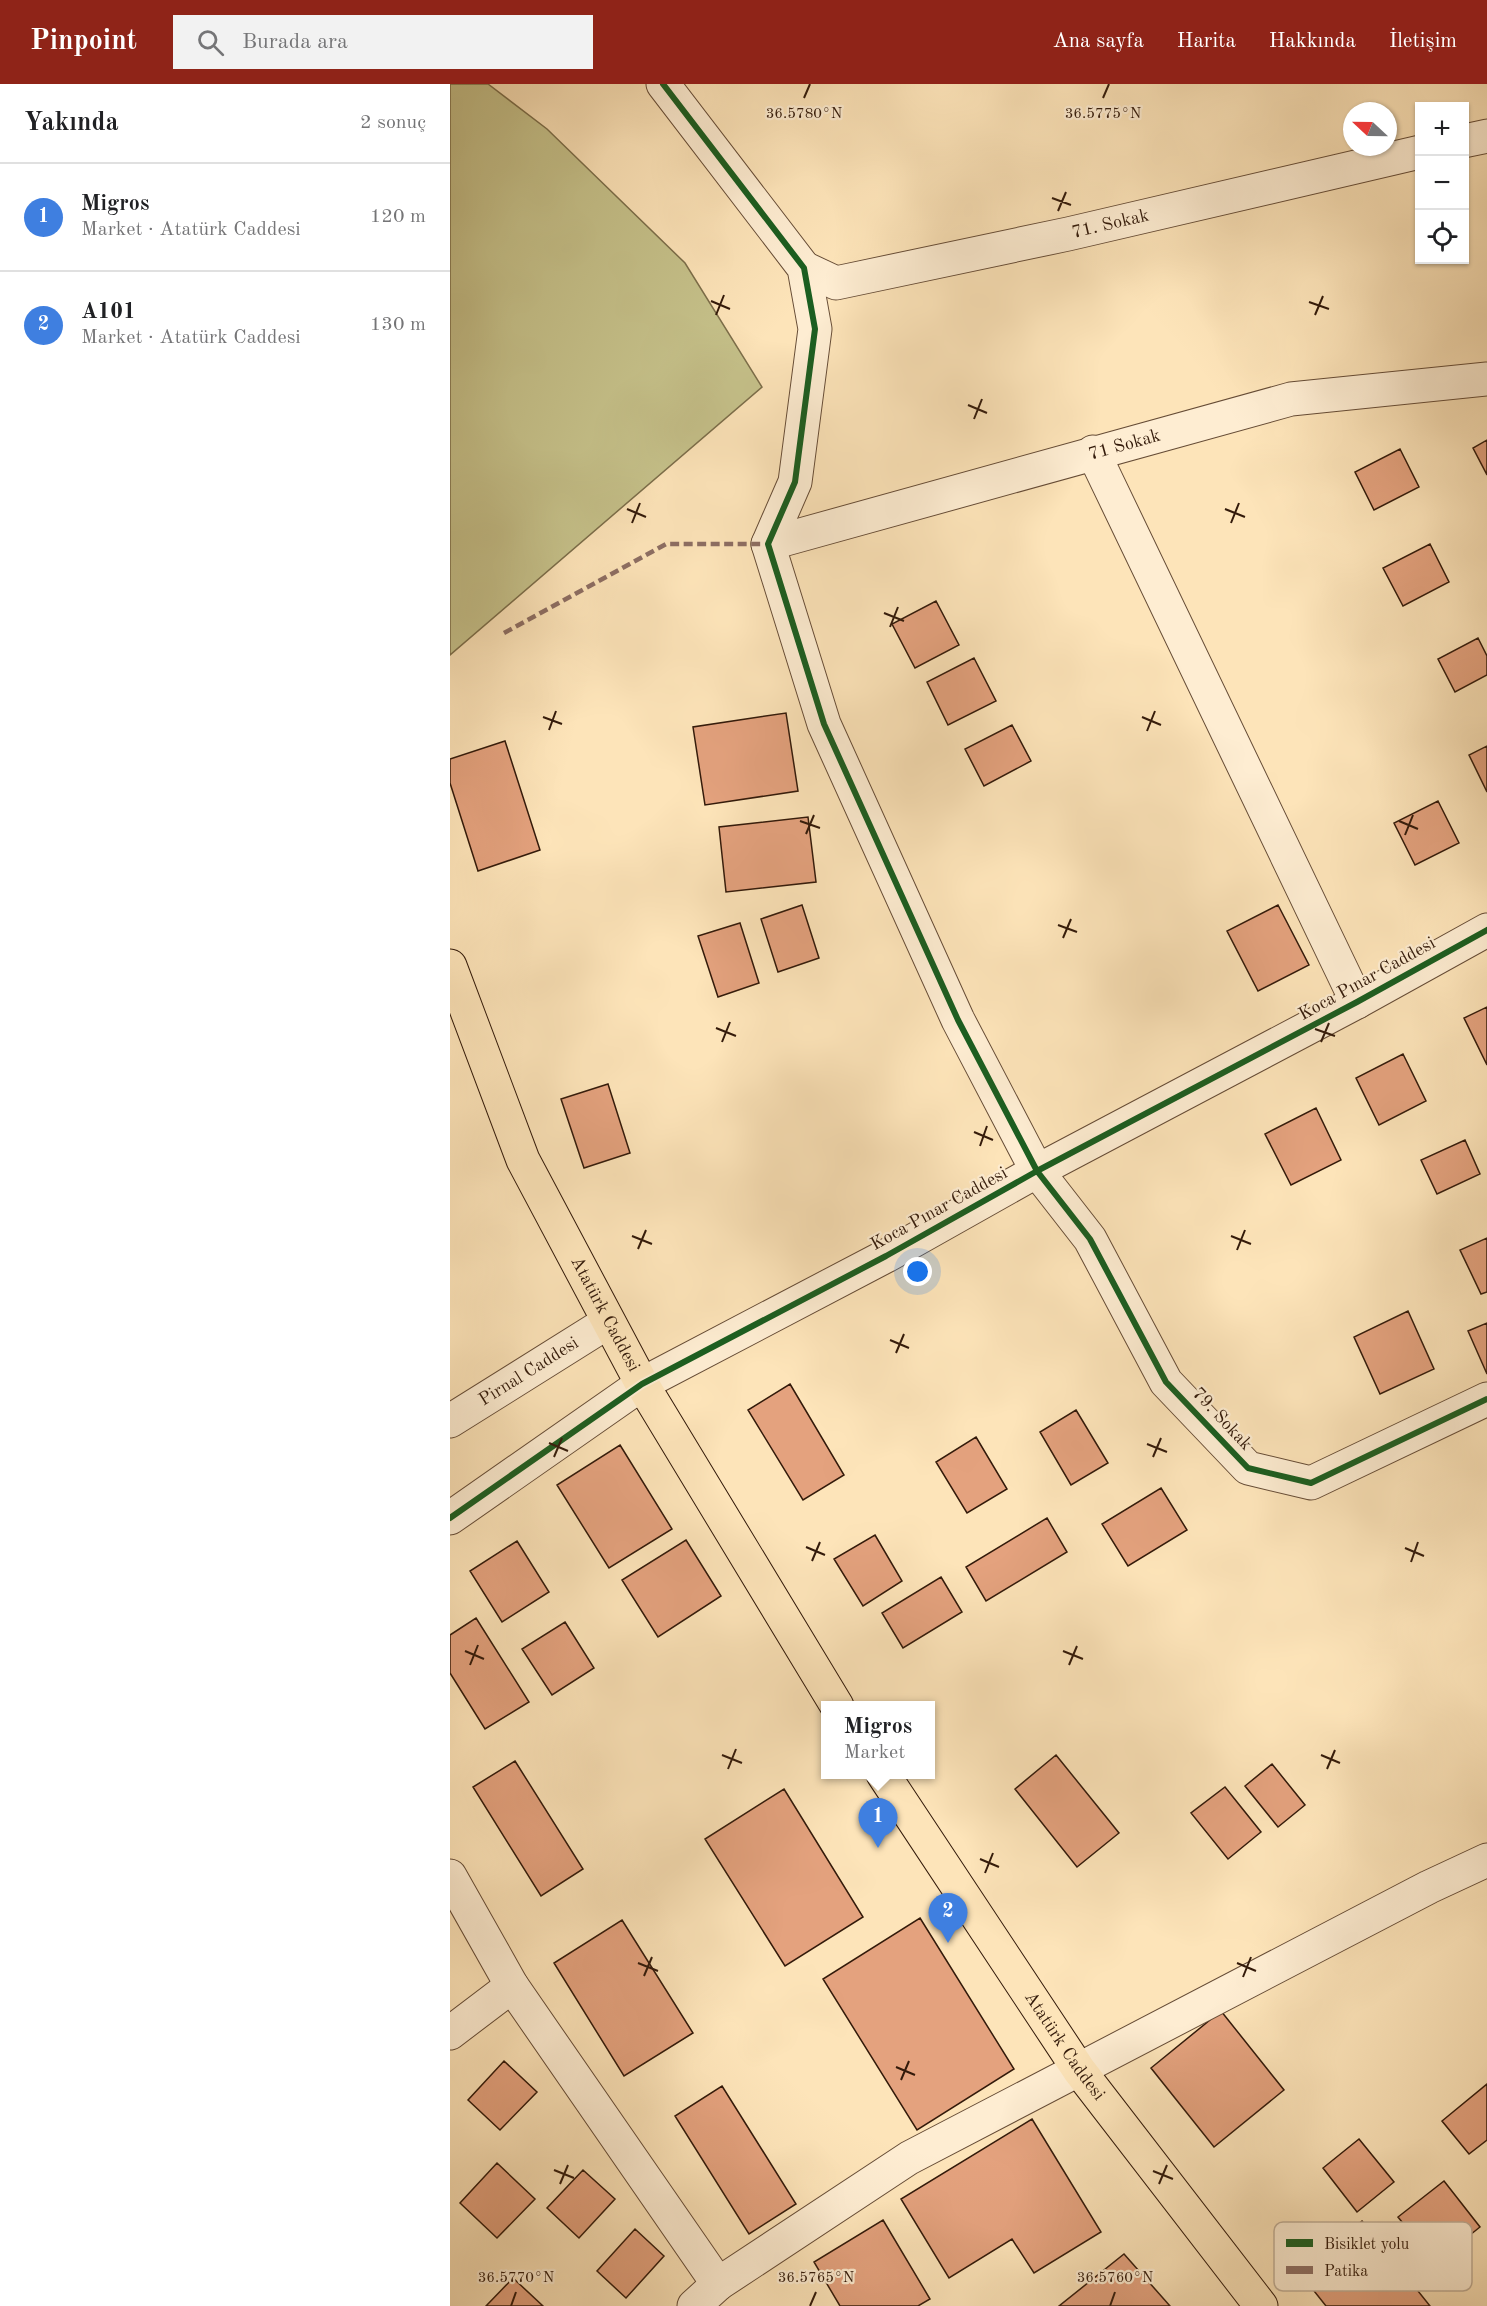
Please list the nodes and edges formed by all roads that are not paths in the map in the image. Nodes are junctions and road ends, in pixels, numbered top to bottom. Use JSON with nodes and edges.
{"nodes":[{"id":1,"x":663,"y":84,"type":"edge"},
{"id":2,"x":1487,"y":136,"type":"edge"},
{"id":3,"x":1469,"y":140,"type":"edge"},
{"id":4,"x":1415,"y":153,"type":"edge"},
{"id":5,"x":804,"y":268,"type":"junction"},
{"id":6,"x":1487,"y":379,"type":"edge"},
{"id":7,"x":1093,"y":452,"type":"junction"},
{"id":8,"x":768,"y":544,"type":"junction"},
{"id":9,"x":1487,"y":930,"type":"edge"},
{"id":10,"x":450,"y":966,"type":"edge"},
{"id":11,"x":1357,"y":1002,"type":"junction"},
{"id":12,"x":1037,"y":1171,"type":"junction"},
{"id":13,"x":608,"y":1322,"type":"junction"},
{"id":14,"x":642,"y":1384,"type":"junction"},
{"id":15,"x":1487,"y":1399,"type":"edge"},
{"id":16,"x":450,"y":1421,"type":"edge"},
{"id":17,"x":450,"y":1518,"type":"edge"},
{"id":18,"x":834,"y":1701,"type":"edge"},
{"id":19,"x":886,"y":1779,"type":"edge"},
{"id":20,"x":1487,"y":1860,"type":"edge"},
{"id":21,"x":450,"y":1876,"type":"edge"},
{"id":22,"x":512,"y":1986,"type":"junction"},
{"id":23,"x":450,"y":2033,"type":"edge"},
{"id":24,"x":1080,"y":2070,"type":"junction"},
{"id":25,"x":718,"y":2284,"type":"junction"},
{"id":26,"x":694,"y":2306,"type":"edge"},
{"id":27,"x":1261,"y":2306,"type":"edge"}],
"edges":[{"from":1,"to":5,"type":"street"},
{"from":2,"to":3,"type":"street"},
{"from":4,"to":5,"type":"street","name":"71. Sokak"},
{"from":5,"to":8,"type":"street"},
{"from":6,"to":7,"type":"street","name":"71 Sokak"},
{"from":7,"to":8,"type":"street","name":"71 Sokak"},
{"from":7,"to":11,"type":"street"},
{"from":8,"to":12,"type":"street","name":"79. Sokak"},
{"from":9,"to":11,"type":"street","name":"Koca Pınar Caddesi"},
{"from":10,"to":13,"type":"main road","name":"Atatürk Caddesi"},
{"from":11,"to":12,"type":"street","name":"Koca Pınar Caddesi"},
{"from":12,"to":14,"type":"street","name":"Koca Pınar Caddesi"},
{"from":12,"to":15,"type":"street","name":"79. Sokak"},
{"from":13,"to":14,"type":"main road","name":"Atatürk Caddesi"},
{"from":13,"to":16,"type":"street","name":"Pirnal Caddesi"},
{"from":14,"to":17,"type":"street","name":"Koca Pınar Caddesi"},
{"from":14,"to":18,"type":"main road","name":"Atatürk Caddesi"},
{"from":19,"to":24,"type":"main road","name":"Atatürk Caddesi"},
{"from":20,"to":24,"type":"street"},
{"from":21,"to":22,"type":"street"},
{"from":22,"to":23,"type":"street"},
{"from":22,"to":25,"type":"street"},
{"from":24,"to":25,"type":"street"},
{"from":24,"to":27,"type":"main road","name":"Atatürk Caddesi"},
{"from":25,"to":26,"type":"street"}]}
